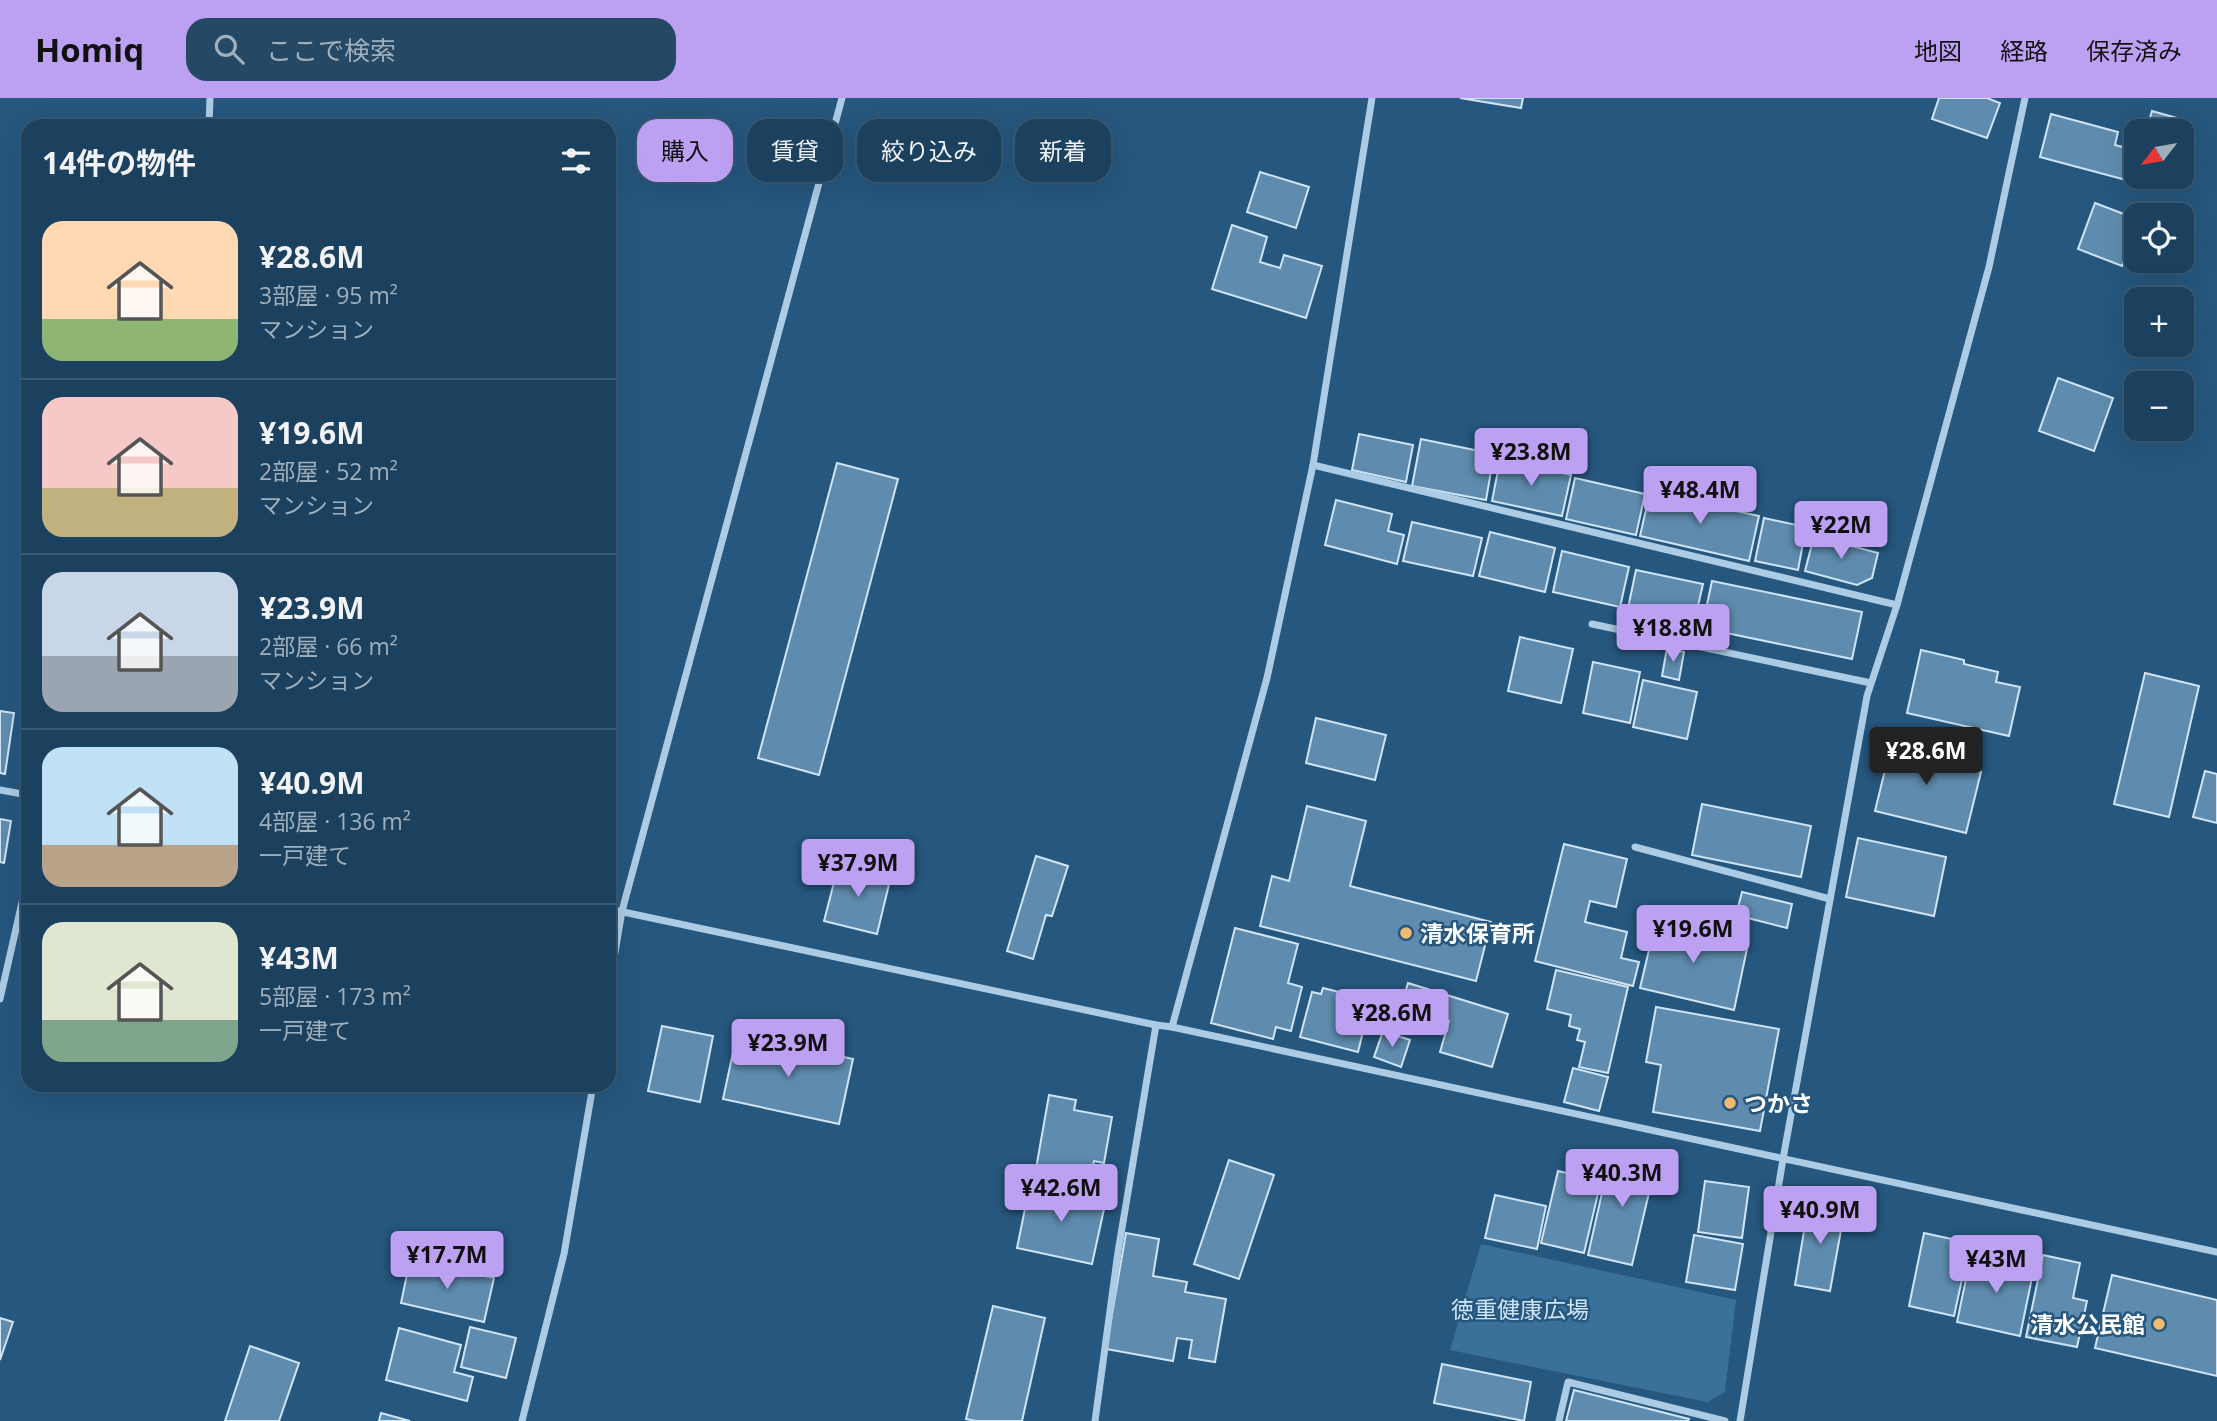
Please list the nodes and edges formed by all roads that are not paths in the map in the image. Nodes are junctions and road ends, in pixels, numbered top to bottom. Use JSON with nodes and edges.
{"nodes":[{"id":1,"x":210,"y":98,"type":"edge"},
{"id":2,"x":842,"y":98,"type":"edge"},
{"id":3,"x":1372,"y":98,"type":"edge"},
{"id":4,"x":2025,"y":98,"type":"edge"},
{"id":5,"x":209,"y":119,"type":"edge"},
{"id":6,"x":1313,"y":465,"type":"junction"},
{"id":7,"x":1897,"y":604,"type":"junction"},
{"id":8,"x":1592,"y":624,"type":"dead end"},
{"id":9,"x":1871,"y":683,"type":"junction"},
{"id":10,"x":0,"y":790,"type":"edge"},
{"id":11,"x":21,"y":794,"type":"edge"},
{"id":12,"x":1635,"y":847,"type":"dead end"},
{"id":13,"x":1830,"y":899,"type":"junction"},
{"id":14,"x":21,"y":907,"type":"edge"},
{"id":15,"x":616,"y":910,"type":"edge"},
{"id":16,"x":622,"y":911,"type":"junction"},
{"id":17,"x":616,"y":947,"type":"edge"},
{"id":18,"x":0,"y":999,"type":"edge"},
{"id":19,"x":1156,"y":1025,"type":"junction"},
{"id":20,"x":1172,"y":1027,"type":"junction"},
{"id":21,"x":592,"y":1092,"type":"edge"},
{"id":22,"x":1783,"y":1159,"type":"junction"},
{"id":23,"x":2217,"y":1252,"type":"edge"},
{"id":24,"x":522,"y":1421,"type":"edge"},
{"id":25,"x":1095,"y":1421,"type":"edge"},
{"id":26,"x":1559,"y":1421,"type":"edge"},
{"id":27,"x":1725,"y":1421,"type":"edge"},
{"id":28,"x":1740,"y":1421,"type":"edge"}],
"edges":[{"from":1,"to":5,"type":"street"},
{"from":2,"to":16,"type":"street"},
{"from":3,"to":6,"type":"street"},
{"from":4,"to":7,"type":"street"},
{"from":6,"to":7,"type":"street"},
{"from":6,"to":20,"type":"street"},
{"from":7,"to":9,"type":"street"},
{"from":8,"to":9,"type":"street"},
{"from":9,"to":13,"type":"street"},
{"from":10,"to":11,"type":"street"},
{"from":12,"to":13,"type":"street"},
{"from":13,"to":22,"type":"street"},
{"from":14,"to":18,"type":"street"},
{"from":15,"to":16,"type":"street"},
{"from":16,"to":17,"type":"street"},
{"from":16,"to":19,"type":"street"},
{"from":19,"to":20,"type":"street"},
{"from":19,"to":25,"type":"street"},
{"from":20,"to":22,"type":"street"},
{"from":21,"to":24,"type":"street"},
{"from":22,"to":23,"type":"street"},
{"from":22,"to":28,"type":"street"},
{"from":26,"to":27,"type":"street"}]}
